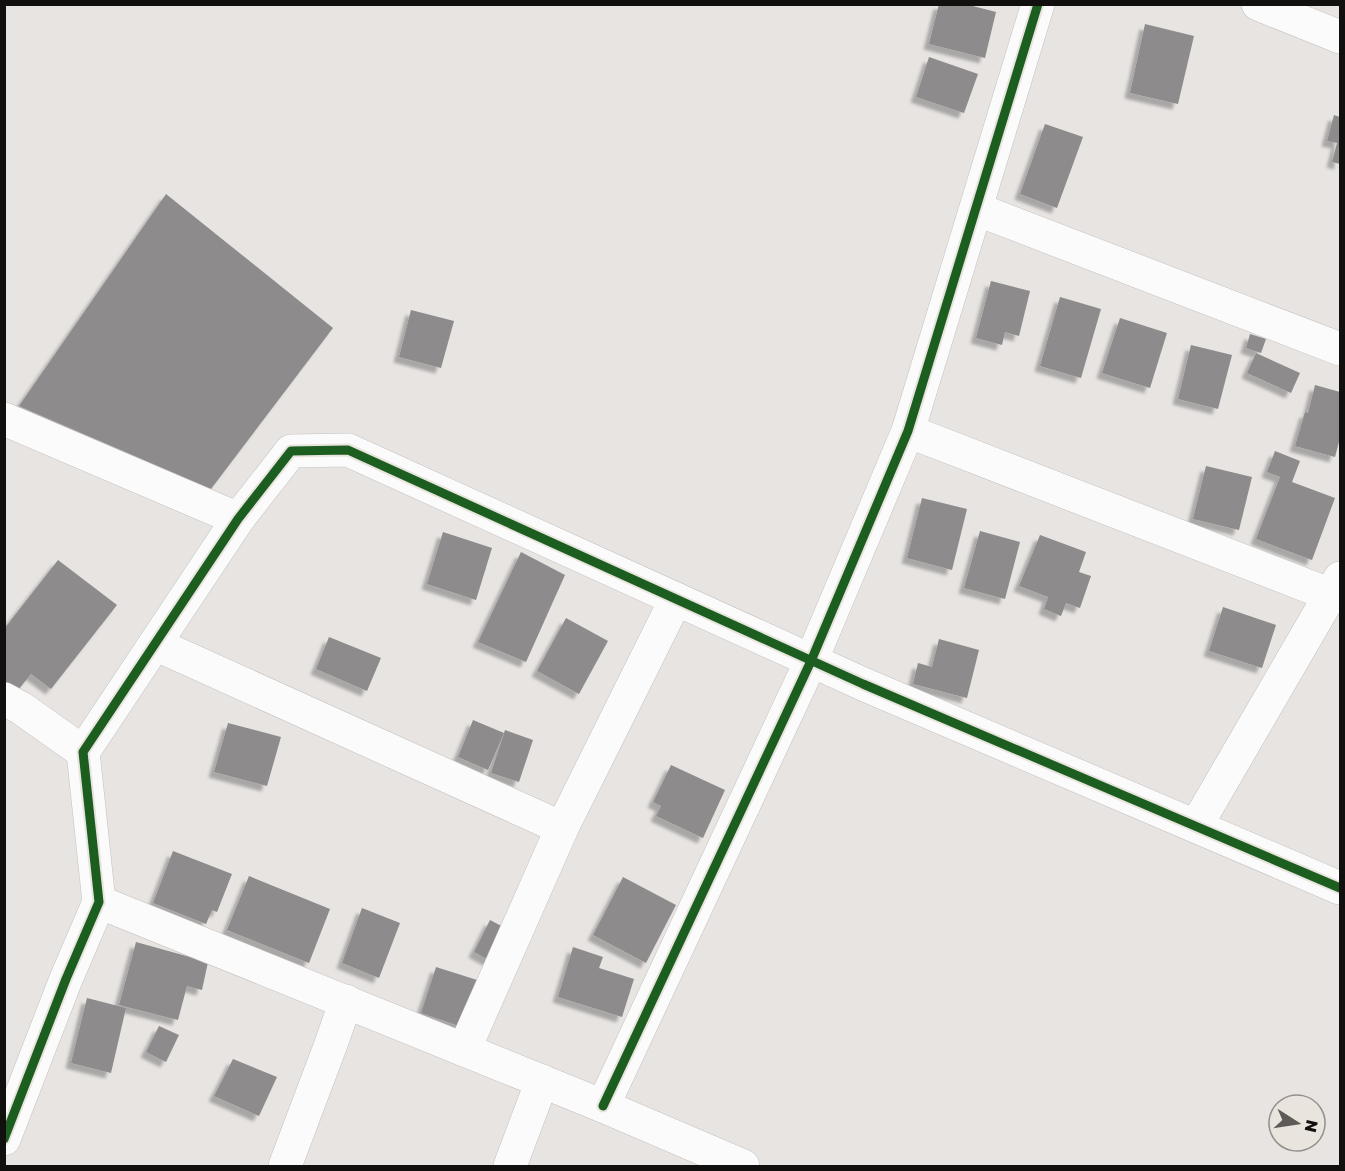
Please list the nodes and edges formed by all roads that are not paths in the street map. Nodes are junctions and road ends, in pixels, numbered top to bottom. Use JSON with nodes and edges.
{"nodes":[{"id":1,"x":1038,"y":4,"type":"edge"},
{"id":2,"x":1258,"y":4,"type":"edge"},
{"id":3,"x":1339,"y":33,"type":"edge"},
{"id":4,"x":976,"y":209,"type":"junction"},
{"id":5,"x":1341,"y":349,"type":"edge"},
{"id":6,"x":4,"y":419,"type":"edge"},
{"id":7,"x":908,"y":431,"type":"junction"},
{"id":8,"x":238,"y":519,"type":"junction"},
{"id":9,"x":1336,"y":587,"type":"edge"},
{"id":10,"x":676,"y":599,"type":"junction"},
{"id":11,"x":155,"y":644,"type":"junction"},
{"id":12,"x":811,"y":661,"type":"junction"},
{"id":13,"x":4,"y":699,"type":"edge"},
{"id":14,"x":83,"y":752,"type":"junction"},
{"id":15,"x":1196,"y":826,"type":"junction"},
{"id":16,"x":562,"y":828,"type":"junction"},
{"id":17,"x":1341,"y":888,"type":"edge"},
{"id":18,"x":99,"y":902,"type":"junction"},
{"id":19,"x":346,"y":1001,"type":"junction"},
{"id":20,"x":464,"y":1050,"type":"junction"},
{"id":21,"x":542,"y":1081,"type":"junction"},
{"id":22,"x":603,"y":1106,"type":"junction"},
{"id":23,"x":4,"y":1139,"type":"edge"},
{"id":24,"x":285,"y":1167,"type":"edge"},
{"id":25,"x":510,"y":1167,"type":"edge"},
{"id":26,"x":743,"y":1167,"type":"edge"}],
"edges":[{"from":1,"to":4,"type":"street"},
{"from":2,"to":3,"type":"street"},
{"from":4,"to":5,"type":"street"},
{"from":4,"to":7,"type":"street"},
{"from":6,"to":8,"type":"street"},
{"from":7,"to":9,"type":"street"},
{"from":7,"to":12,"type":"street"},
{"from":8,"to":10,"type":"street"},
{"from":8,"to":11,"type":"street"},
{"from":9,"to":15,"type":"street"},
{"from":10,"to":12,"type":"street"},
{"from":10,"to":16,"type":"street"},
{"from":11,"to":14,"type":"street"},
{"from":11,"to":16,"type":"street"},
{"from":12,"to":15,"type":"street"},
{"from":12,"to":22,"type":"street"},
{"from":13,"to":14,"type":"street"},
{"from":14,"to":18,"type":"street"},
{"from":15,"to":17,"type":"street"},
{"from":16,"to":20,"type":"street"},
{"from":18,"to":19,"type":"street"},
{"from":18,"to":23,"type":"street"},
{"from":19,"to":20,"type":"street"},
{"from":19,"to":24,"type":"street"},
{"from":20,"to":21,"type":"street"},
{"from":21,"to":22,"type":"street"},
{"from":21,"to":25,"type":"street"},
{"from":22,"to":26,"type":"street"}]}
